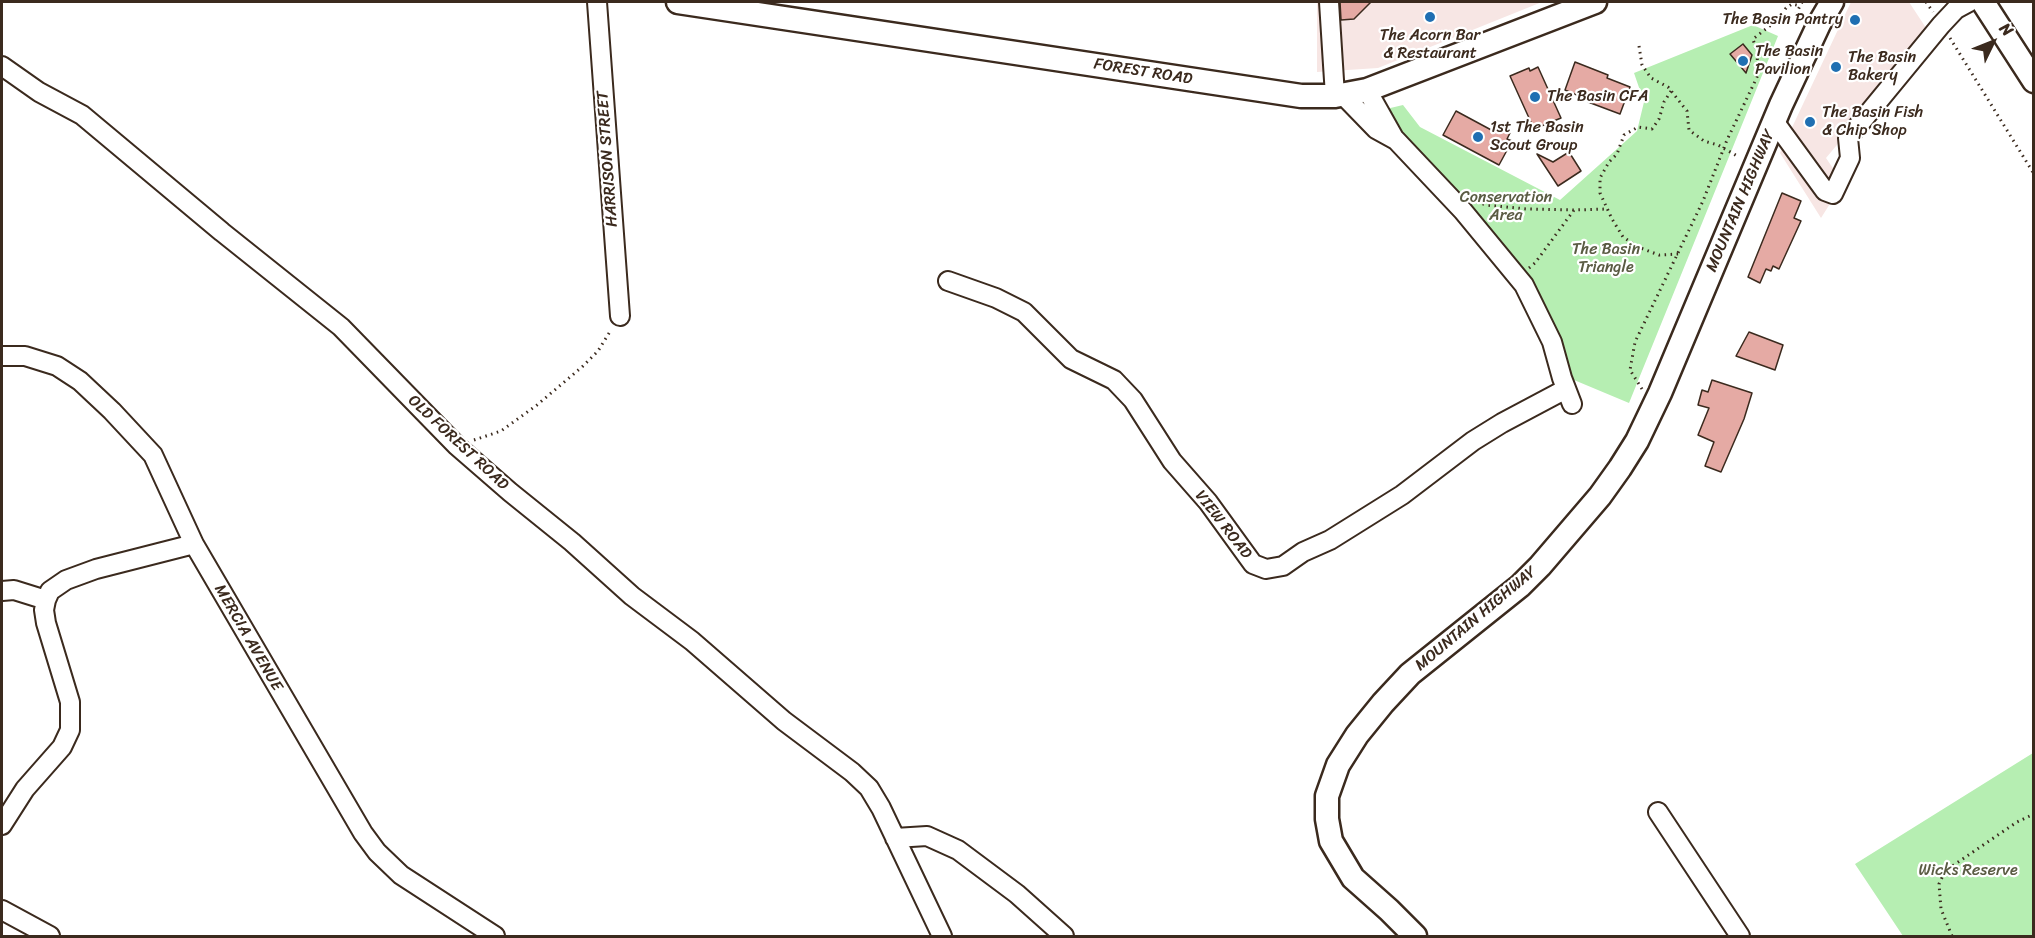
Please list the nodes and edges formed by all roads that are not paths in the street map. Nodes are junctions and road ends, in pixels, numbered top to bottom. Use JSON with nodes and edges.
{"nodes":[{"id":1,"x":597,"y":2,"type":"edge"},
{"id":2,"x":679,"y":2,"type":"edge"},
{"id":3,"x":1329,"y":2,"type":"edge"},
{"id":4,"x":1594,"y":2,"type":"edge"},
{"id":5,"x":1833,"y":2,"type":"edge"},
{"id":6,"x":1969,"y":2,"type":"edge"},
{"id":7,"x":1983,"y":2,"type":"edge"},
{"id":8,"x":1811,"y":4,"type":"edge"},
{"id":9,"x":1819,"y":24,"type":"junction"},
{"id":10,"x":2,"y":66,"type":"edge"},
{"id":11,"x":2034,"y":81,"type":"edge"},
{"id":12,"x":1367,"y":90,"type":"junction"},
{"id":13,"x":1339,"y":95,"type":"junction"},
{"id":14,"x":1774,"y":121,"type":"junction"},
{"id":15,"x":1396,"y":140,"type":"junction"},
{"id":16,"x":948,"y":281,"type":"dead end"},
{"id":17,"x":620,"y":316,"type":"road end"},
{"id":18,"x":2,"y":356,"type":"edge"},
{"id":19,"x":194,"y":544,"type":"junction"},
{"id":20,"x":2,"y":591,"type":"edge"},
{"id":21,"x":46,"y":600,"type":"junction"},
{"id":22,"x":1658,"y":812,"type":"dead end"},
{"id":23,"x":2,"y":825,"type":"edge"},
{"id":24,"x":895,"y":838,"type":"junction"},
{"id":25,"x":2,"y":910,"type":"edge"},
{"id":26,"x":50,"y":936,"type":"edge"},
{"id":27,"x":495,"y":936,"type":"edge"},
{"id":28,"x":942,"y":936,"type":"edge"},
{"id":29,"x":1064,"y":936,"type":"edge"},
{"id":30,"x":1415,"y":936,"type":"edge"},
{"id":31,"x":1740,"y":936,"type":"edge"}],
"edges":[{"from":1,"to":17,"type":"street","name":"HARRISON STREET"},
{"from":2,"to":13,"type":"main road","name":"FOREST ROAD"},
{"from":3,"to":13,"type":"street"},
{"from":4,"to":12,"type":"main road","name":"FOREST ROAD"},
{"from":5,"to":9,"type":"main road","name":"MOUNTAIN HIGHWAY"},
{"from":6,"to":14,"type":"street"},
{"from":7,"to":11,"type":"main road"},
{"from":8,"to":9,"type":"main road","name":"MOUNTAIN HIGHWAY"},
{"from":9,"to":14,"type":"main road","name":"MOUNTAIN HIGHWAY"},
{"from":10,"to":24,"type":"street","name":"OLD FOREST ROAD"},
{"from":12,"to":13,"type":"main road","name":"FOREST ROAD"},
{"from":12,"to":15,"type":"street"},
{"from":13,"to":15,"type":"street"},
{"from":14,"to":30,"type":"main road","name":"MOUNTAIN HIGHWAY"},
{"from":15,"to":16,"type":"street","name":"VIEW ROAD"},
{"from":18,"to":19,"type":"street","name":"MERCIA AVENUE"},
{"from":19,"to":21,"type":"street"},
{"from":19,"to":27,"type":"street","name":"MERCIA AVENUE"},
{"from":20,"to":21,"type":"street"},
{"from":21,"to":23,"type":"street"},
{"from":22,"to":31,"type":"street"},
{"from":24,"to":28,"type":"street","name":"OLD FOREST ROAD"},
{"from":24,"to":29,"type":"street"},
{"from":25,"to":26,"type":"street"}]}
